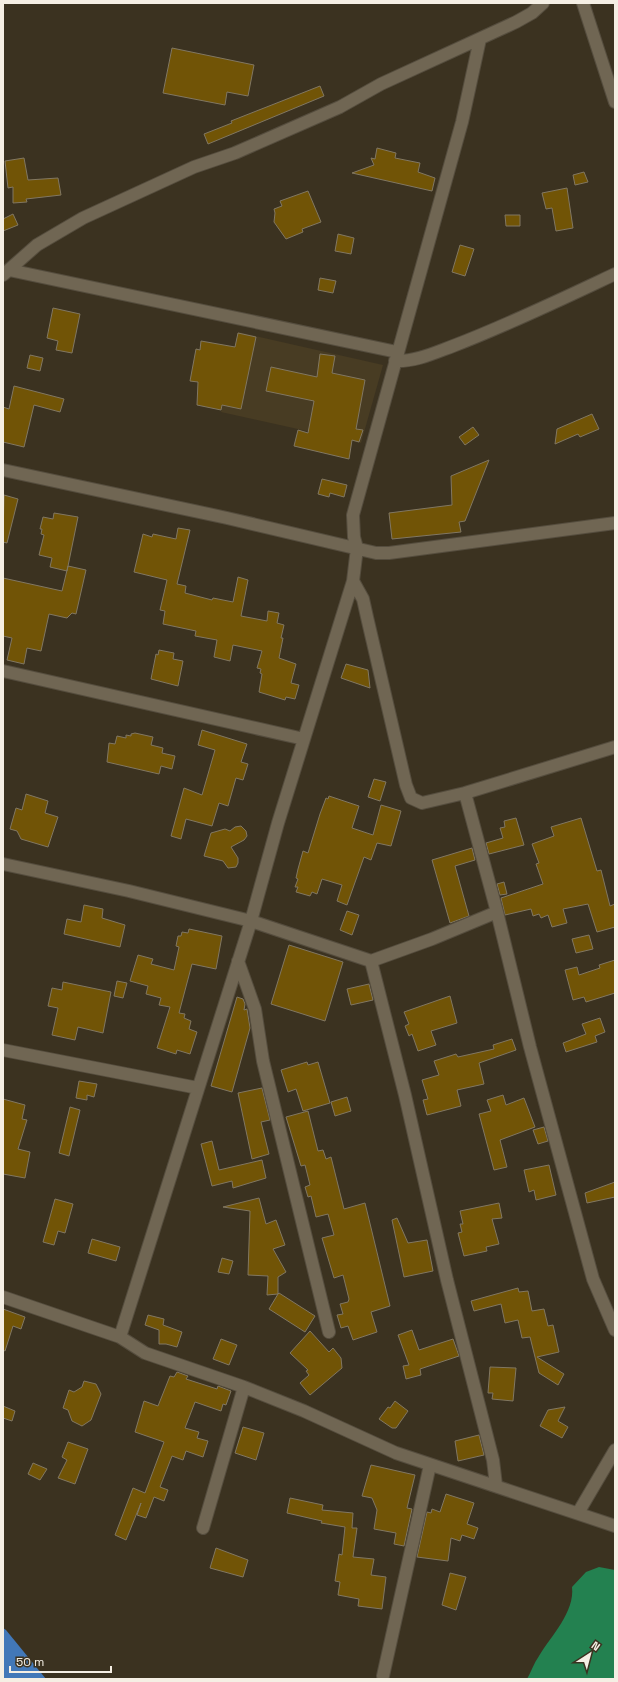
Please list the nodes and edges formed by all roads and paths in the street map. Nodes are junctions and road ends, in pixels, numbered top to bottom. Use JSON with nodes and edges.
{"nodes":[{"id":1,"x":543,"y":3,"type":"edge"},
{"id":2,"x":583,"y":3,"type":"edge"},
{"id":3,"x":480,"y":39,"type":"junction"},
{"id":4,"x":615,"y":102,"type":"edge"},
{"id":5,"x":6,"y":272,"type":"edge"},
{"id":6,"x":615,"y":274,"type":"edge"},
{"id":7,"x":396,"y":357,"type":"junction"},
{"id":8,"x":3,"y":470,"type":"edge"},
{"id":9,"x":615,"y":523,"type":"edge"},
{"id":10,"x":357,"y":548,"type":"junction"},
{"id":11,"x":354,"y":581,"type":"junction"},
{"id":12,"x":3,"y":671,"type":"edge"},
{"id":13,"x":304,"y":739,"type":"junction"},
{"id":14,"x":615,"y":748,"type":"edge"},
{"id":15,"x":465,"y":793,"type":"junction"},
{"id":16,"x":3,"y":864,"type":"edge"},
{"id":17,"x":498,"y":912,"type":"junction"},
{"id":18,"x":251,"y":921,"type":"junction"},
{"id":19,"x":238,"y":961,"type":"junction"},
{"id":20,"x":372,"y":961,"type":"junction"},
{"id":21,"x":3,"y":1050,"type":"edge"},
{"id":22,"x":198,"y":1088,"type":"junction"},
{"id":23,"x":3,"y":1297,"type":"edge"},
{"id":24,"x":615,"y":1330,"type":"edge"},
{"id":25,"x":329,"y":1332,"type":"dead end"},
{"id":26,"x":120,"y":1337,"type":"junction"},
{"id":27,"x":244,"y":1387,"type":"junction"},
{"id":28,"x":615,"y":1450,"type":"edge"},
{"id":29,"x":430,"y":1465,"type":"junction"},
{"id":30,"x":496,"y":1485,"type":"junction"},
{"id":31,"x":578,"y":1514,"type":"junction"},
{"id":32,"x":615,"y":1526,"type":"edge"},
{"id":33,"x":204,"y":1528,"type":"dead end"},
{"id":34,"x":383,"y":1676,"type":"dead end"}],
"edges":[{"from":1,"to":3,"type":"street"},
{"from":2,"to":4,"type":"street"},
{"from":3,"to":5,"type":"street"},
{"from":3,"to":7,"type":"street"},
{"from":5,"to":7,"type":"street"},
{"from":6,"to":7,"type":"street"},
{"from":7,"to":10,"type":"street"},
{"from":8,"to":10,"type":"street"},
{"from":9,"to":10,"type":"street"},
{"from":10,"to":11,"type":"street"},
{"from":11,"to":13,"type":"street"},
{"from":11,"to":15,"type":"street"},
{"from":12,"to":13,"type":"street"},
{"from":13,"to":18,"type":"street"},
{"from":14,"to":15,"type":"street"},
{"from":15,"to":17,"type":"street"},
{"from":16,"to":18,"type":"street"},
{"from":17,"to":20,"type":"street"},
{"from":17,"to":24,"type":"street"},
{"from":18,"to":19,"type":"street"},
{"from":18,"to":20,"type":"street"},
{"from":19,"to":22,"type":"street"},
{"from":19,"to":25,"type":"street"},
{"from":20,"to":30,"type":"street"},
{"from":21,"to":22,"type":"street"},
{"from":22,"to":26,"type":"street"},
{"from":23,"to":26,"type":"street"},
{"from":26,"to":27,"type":"street"},
{"from":27,"to":29,"type":"street"},
{"from":27,"to":33,"type":"street"},
{"from":28,"to":31,"type":"street"},
{"from":29,"to":30,"type":"street"},
{"from":29,"to":34,"type":"street"},
{"from":30,"to":31,"type":"street"},
{"from":31,"to":32,"type":"street"}]}
